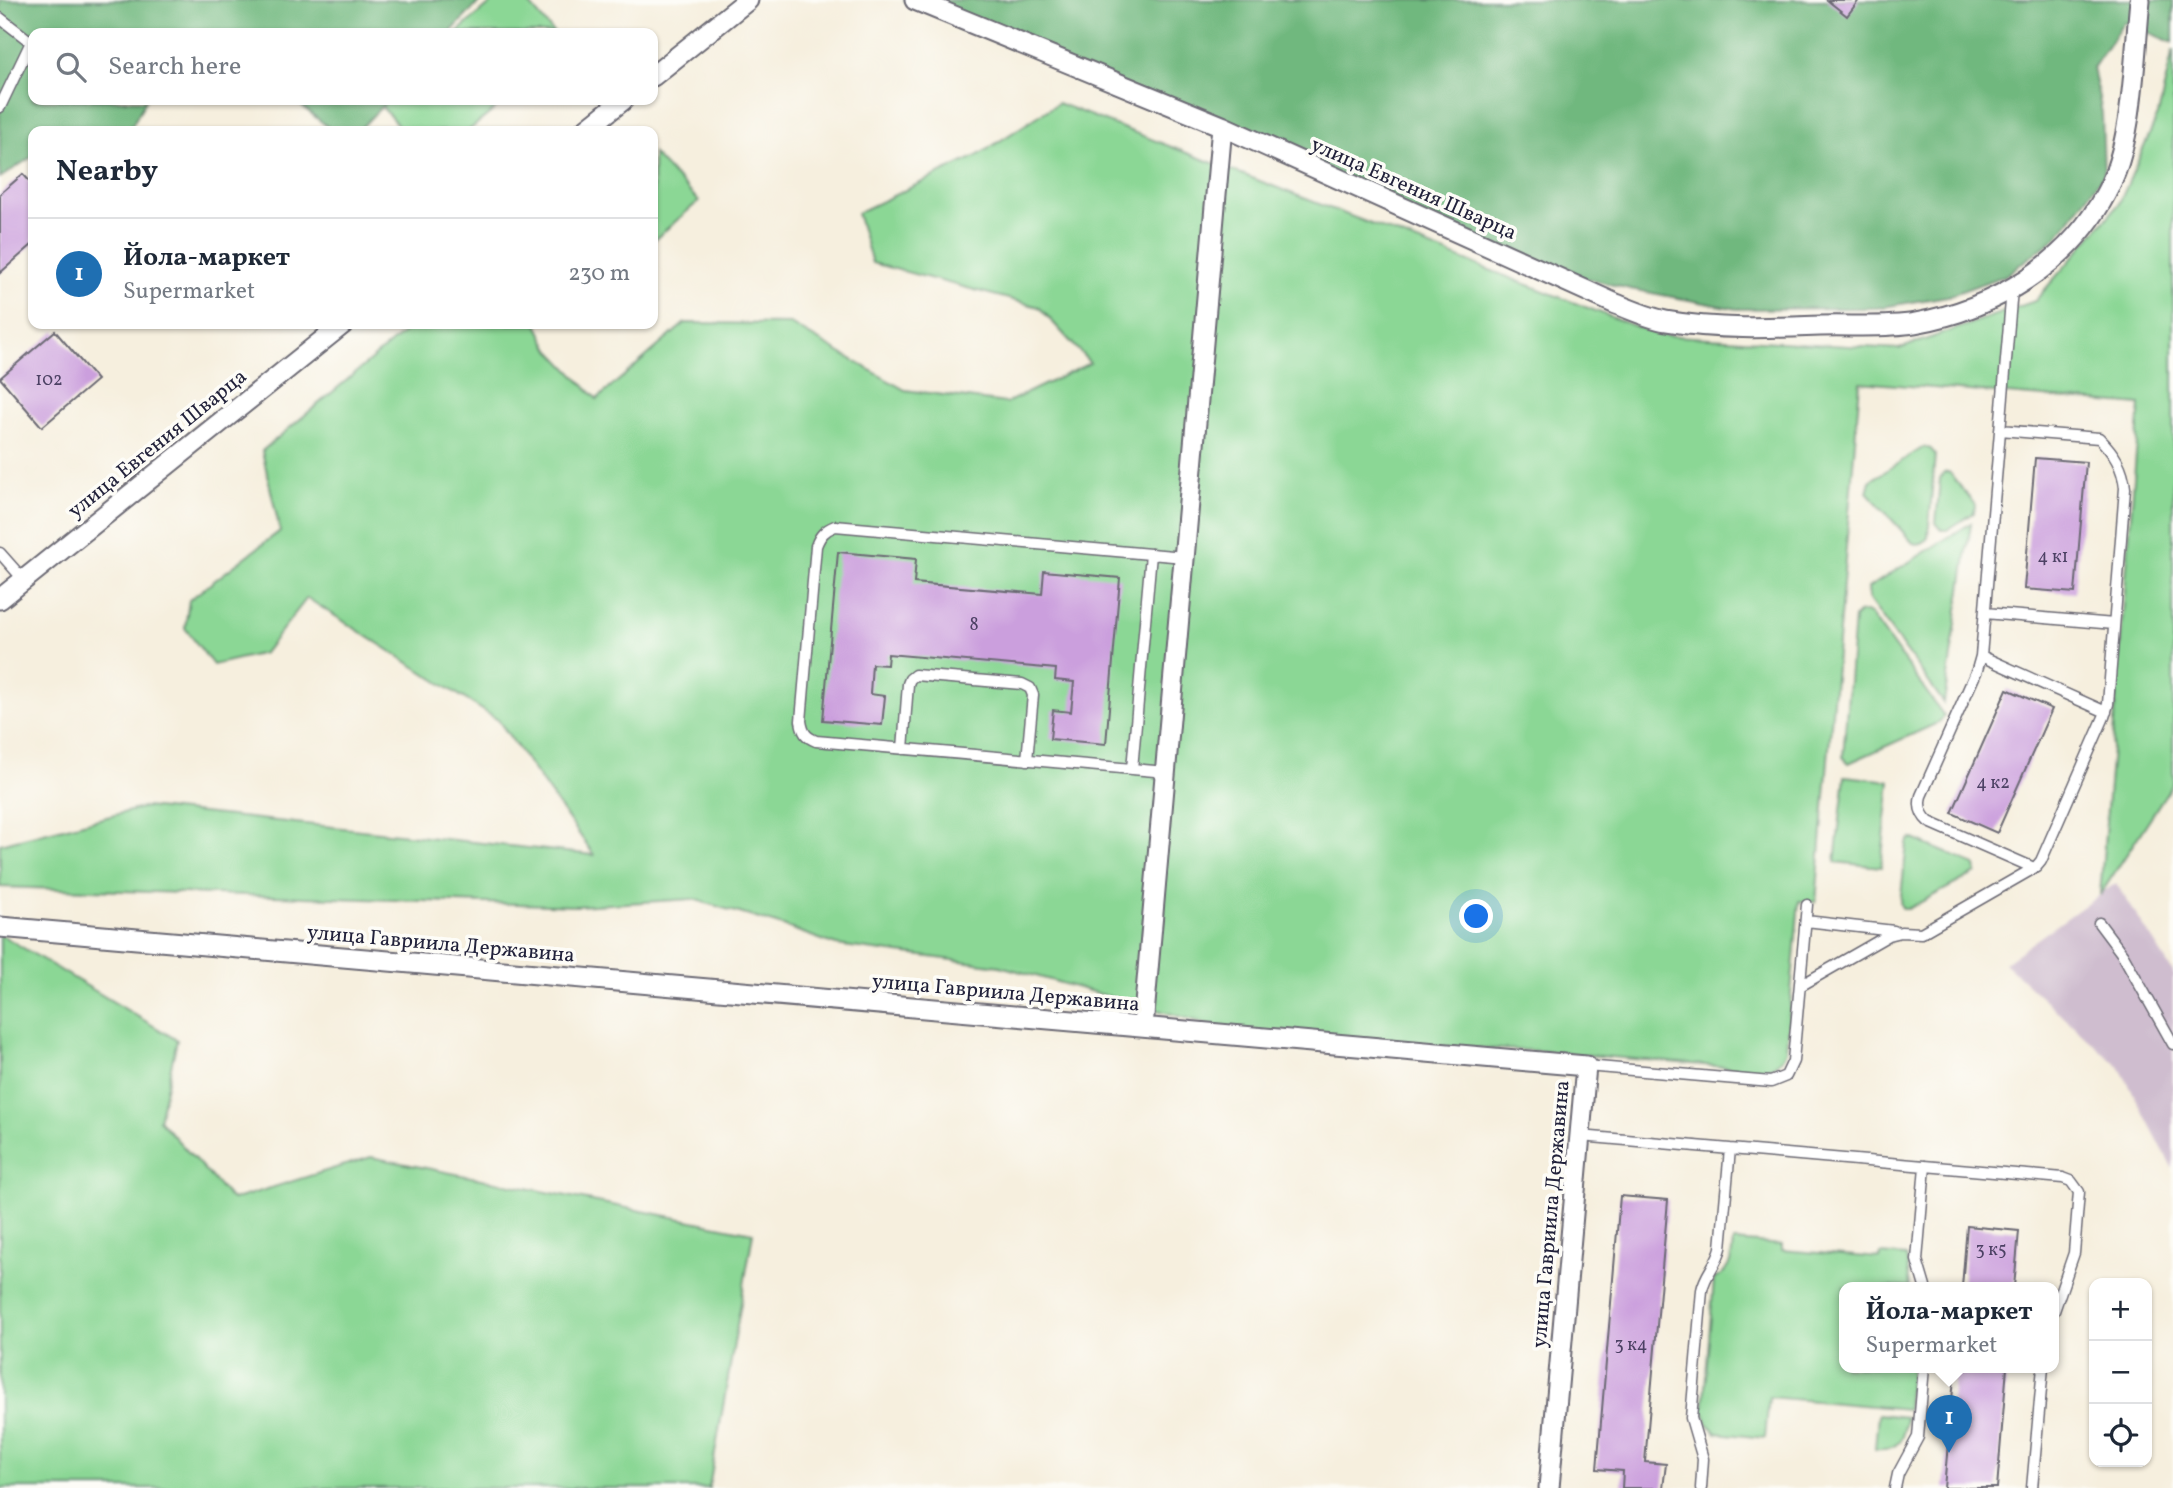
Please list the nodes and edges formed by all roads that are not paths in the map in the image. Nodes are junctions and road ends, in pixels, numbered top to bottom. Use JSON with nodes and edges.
{"nodes":[{"id":1,"x":748,"y":0,"type":"edge"},
{"id":2,"x":915,"y":0,"type":"edge"},
{"id":3,"x":2140,"y":0,"type":"edge"},
{"id":4,"x":0,"y":18,"type":"edge"},
{"id":5,"x":28,"y":40,"type":"edge"},
{"id":6,"x":28,"y":48,"type":"edge"},
{"id":7,"x":658,"y":72,"type":"edge"},
{"id":8,"x":618,"y":105,"type":"edge"},
{"id":9,"x":0,"y":107,"type":"edge"},
{"id":10,"x":590,"y":126,"type":"edge"},
{"id":11,"x":1222,"y":126,"type":"junction"},
{"id":12,"x":2012,"y":288,"type":"junction"},
{"id":13,"x":337,"y":329,"type":"edge"},
{"id":14,"x":2000,"y":430,"type":"junction"},
{"id":15,"x":0,"y":553,"type":"edge"},
{"id":16,"x":1151,"y":554,"type":"junction"},
{"id":17,"x":1185,"y":557,"type":"junction"},
{"id":18,"x":23,"y":579,"type":"junction"},
{"id":19,"x":0,"y":599,"type":"edge"},
{"id":20,"x":1985,"y":613,"type":"junction"},
{"id":21,"x":2114,"y":624,"type":"junction"},
{"id":22,"x":1982,"y":656,"type":"junction"},
{"id":23,"x":2106,"y":712,"type":"junction"},
{"id":24,"x":903,"y":749,"type":"junction"},
{"id":25,"x":1027,"y":760,"type":"junction"},
{"id":26,"x":1132,"y":769,"type":"junction"},
{"id":27,"x":1166,"y":772,"type":"junction"},
{"id":28,"x":2034,"y":868,"type":"junction"},
{"id":29,"x":1807,"y":905,"type":"dead end"},
{"id":30,"x":1806,"y":921,"type":"junction"},
{"id":31,"x":2099,"y":923,"type":"dead end"},
{"id":32,"x":0,"y":927,"type":"edge"},
{"id":33,"x":1901,"y":932,"type":"junction"},
{"id":34,"x":1800,"y":986,"type":"junction"},
{"id":35,"x":1143,"y":1027,"type":"junction"},
{"id":36,"x":2173,"y":1044,"type":"edge"},
{"id":37,"x":1586,"y":1066,"type":"junction"},
{"id":38,"x":1580,"y":1136,"type":"junction"},
{"id":39,"x":1730,"y":1149,"type":"junction"},
{"id":40,"x":1925,"y":1166,"type":"junction"},
{"id":41,"x":1924,"y":1282,"type":"edge"},
{"id":42,"x":2059,"y":1297,"type":"edge"},
{"id":43,"x":1923,"y":1373,"type":"edge"},
{"id":44,"x":2042,"y":1373,"type":"edge"},
{"id":45,"x":1549,"y":1488,"type":"edge"},
{"id":46,"x":1701,"y":1488,"type":"edge"},
{"id":47,"x":1895,"y":1488,"type":"edge"},
{"id":48,"x":2032,"y":1488,"type":"edge"}],
"edges":[{"from":1,"to":7,"type":"street"},
{"from":2,"to":11,"type":"street","name":"улица Евгения Шварца"},
{"from":3,"to":12,"type":"street","name":"улица Евгения Шварца"},
{"from":4,"to":5,"type":"lane"},
{"from":6,"to":9,"type":"lane"},
{"from":8,"to":10,"type":"street"},
{"from":11,"to":12,"type":"street","name":"улица Евгения Шварца"},
{"from":11,"to":17,"type":"street"},
{"from":12,"to":14,"type":"lane"},
{"from":13,"to":18,"type":"street","name":"улица Евгения Шварца"},
{"from":14,"to":20,"type":"lane"},
{"from":14,"to":21,"type":"lane"},
{"from":15,"to":18,"type":"lane"},
{"from":16,"to":17,"type":"lane"},
{"from":16,"to":24,"type":"lane"},
{"from":16,"to":26,"type":"lane"},
{"from":17,"to":27,"type":"street"},
{"from":18,"to":19,"type":"street","name":"улица Евгения Шварца"},
{"from":20,"to":21,"type":"lane"},
{"from":20,"to":22,"type":"lane"},
{"from":21,"to":23,"type":"lane"},
{"from":22,"to":23,"type":"lane"},
{"from":22,"to":28,"type":"lane"},
{"from":23,"to":28,"type":"lane"},
{"from":24,"to":25,"type":"lane"},
{"from":24,"to":25,"type":"lane"},
{"from":25,"to":26,"type":"lane"},
{"from":26,"to":27,"type":"lane"},
{"from":27,"to":35,"type":"street"},
{"from":28,"to":33,"type":"lane"},
{"from":29,"to":30,"type":"lane"},
{"from":30,"to":33,"type":"lane"},
{"from":30,"to":34,"type":"lane"},
{"from":31,"to":36,"type":"lane"},
{"from":32,"to":35,"type":"street","name":"улица Гавриила Державина"},
{"from":33,"to":34,"type":"lane"},
{"from":34,"to":37,"type":"lane"},
{"from":35,"to":37,"type":"street","name":"улица Гавриила Державина"},
{"from":37,"to":38,"type":"street","name":"улица Гавриила Державина"},
{"from":38,"to":39,"type":"lane"},
{"from":38,"to":45,"type":"street","name":"улица Гавриила Державина"},
{"from":39,"to":40,"type":"lane"},
{"from":39,"to":46,"type":"lane"},
{"from":40,"to":41,"type":"lane"},
{"from":40,"to":42,"type":"lane"},
{"from":43,"to":47,"type":"lane"},
{"from":44,"to":48,"type":"lane"}]}
